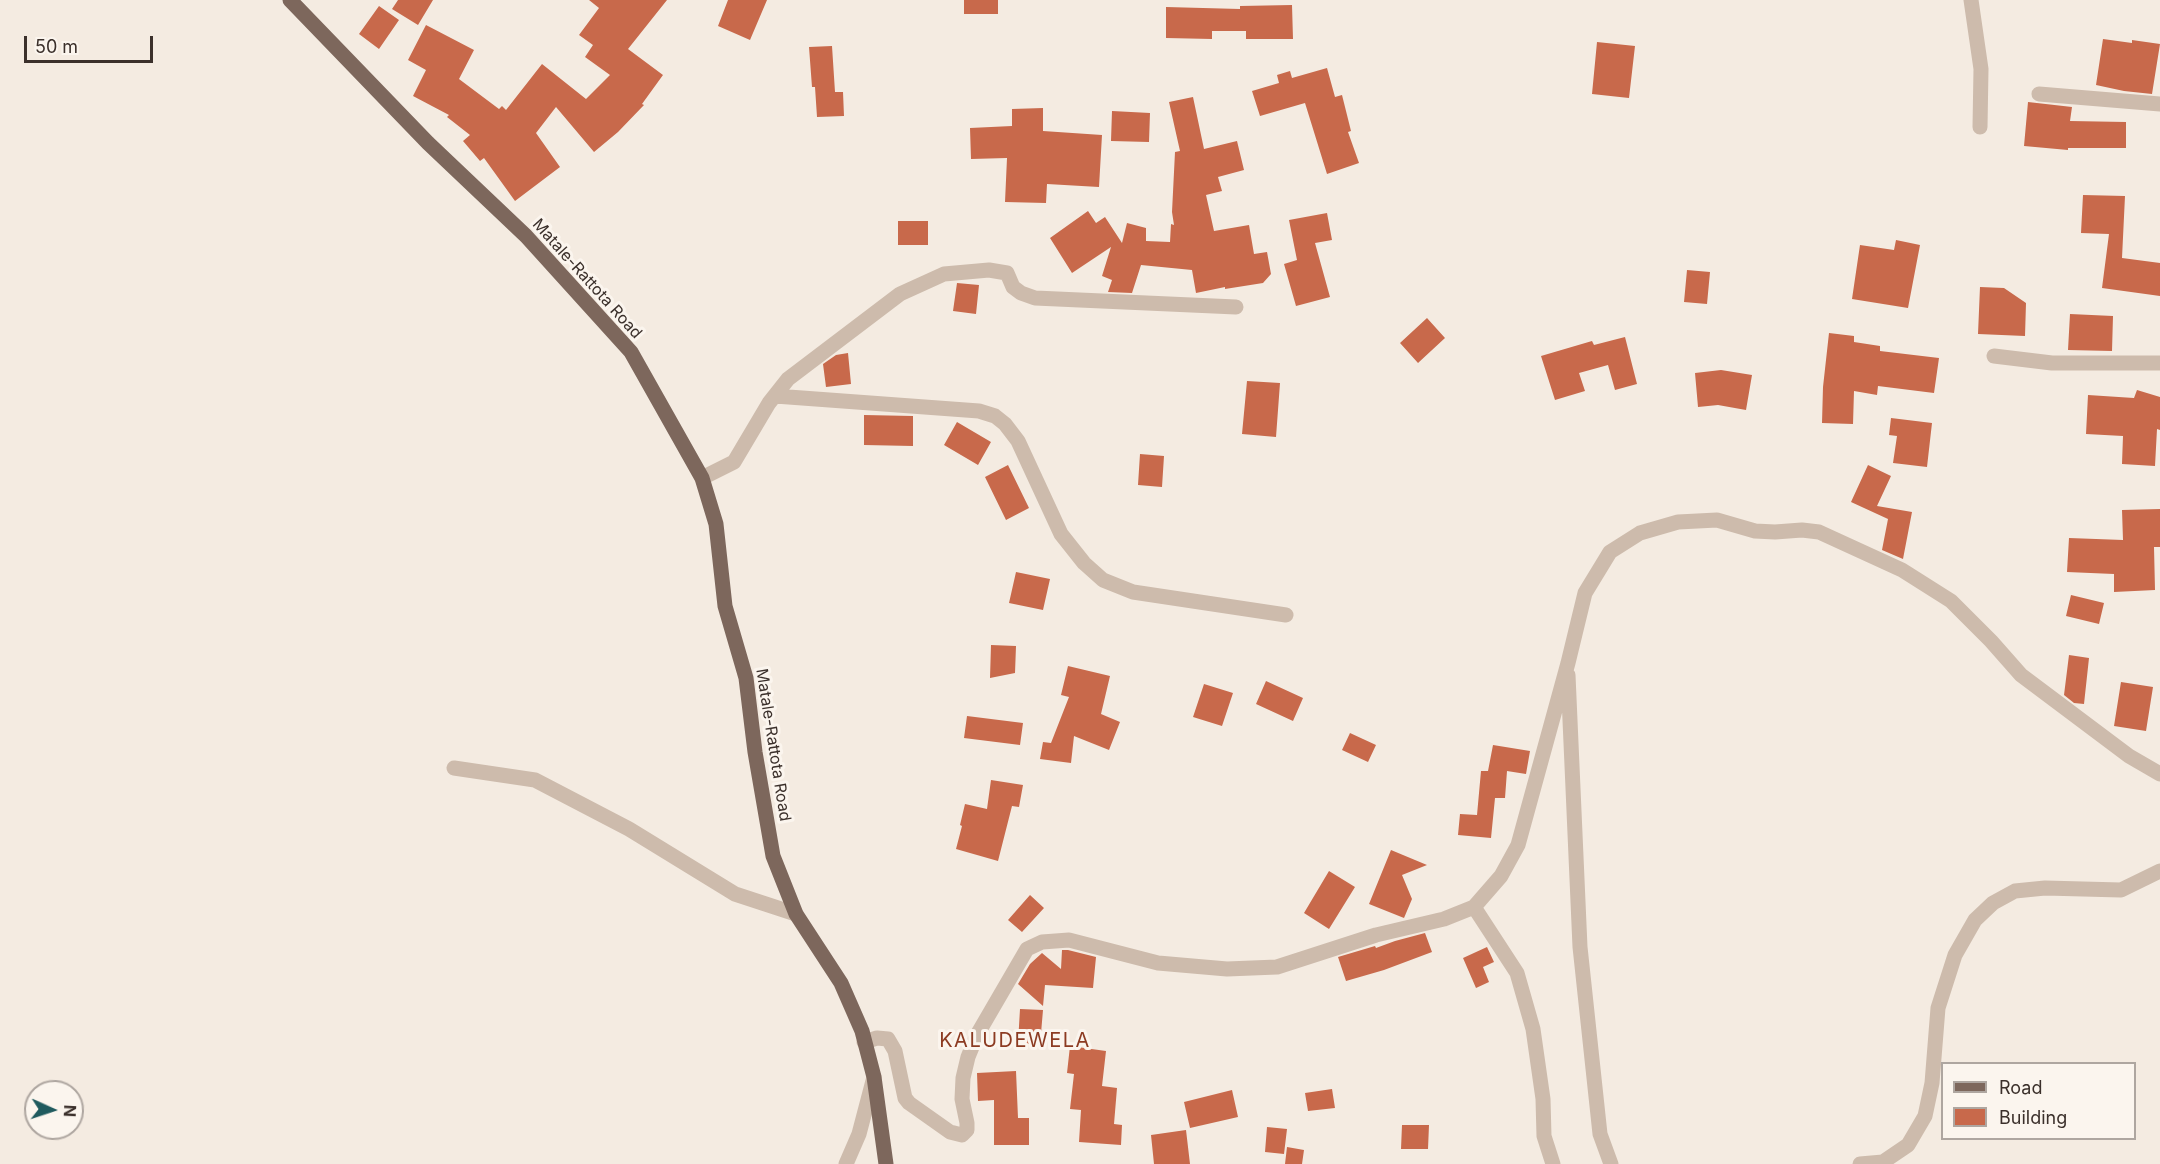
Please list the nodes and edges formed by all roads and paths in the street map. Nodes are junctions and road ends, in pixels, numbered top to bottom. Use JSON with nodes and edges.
{"nodes":[{"id":1,"x":290,"y":0,"type":"edge"},
{"id":2,"x":1971,"y":0,"type":"edge"},
{"id":3,"x":2039,"y":94,"type":"dead end"},
{"id":4,"x":2160,"y":104,"type":"edge"},
{"id":5,"x":1980,"y":127,"type":"dead end"},
{"id":6,"x":1236,"y":307,"type":"dead end"},
{"id":7,"x":1994,"y":356,"type":"dead end"},
{"id":8,"x":2160,"y":363,"type":"edge"},
{"id":9,"x":775,"y":396,"type":"junction"},
{"id":10,"x":702,"y":478,"type":"junction"},
{"id":11,"x":1286,"y":615,"type":"dead end"},
{"id":12,"x":1568,"y":663,"type":"junction"},
{"id":13,"x":454,"y":768,"type":"dead end"},
{"id":14,"x":2160,"y":774,"type":"edge"},
{"id":15,"x":2160,"y":871,"type":"edge"},
{"id":16,"x":1474,"y":907,"type":"junction"},
{"id":17,"x":796,"y":914,"type":"junction"},
{"id":18,"x":864,"y":1042,"type":"junction"},
{"id":19,"x":874,"y":1077,"type":"junction"},
{"id":20,"x":846,"y":1164,"type":"edge"},
{"id":21,"x":886,"y":1164,"type":"edge"},
{"id":22,"x":1553,"y":1164,"type":"edge"},
{"id":23,"x":1611,"y":1164,"type":"edge"},
{"id":24,"x":1860,"y":1164,"type":"edge"}],
"edges":[{"from":1,"to":10,"type":"main road","name":"Matale-Rattota Road"},
{"from":2,"to":5,"type":"street"},
{"from":3,"to":4,"type":"street"},
{"from":6,"to":9,"type":"street"},
{"from":7,"to":8,"type":"street"},
{"from":9,"to":10,"type":"street"},
{"from":9,"to":11,"type":"street"},
{"from":10,"to":17,"type":"main road","name":"Matale-Rattota Road"},
{"from":12,"to":14,"type":"street"},
{"from":12,"to":16,"type":"street"},
{"from":12,"to":23,"type":"street"},
{"from":13,"to":17,"type":"street"},
{"from":15,"to":24,"type":"street"},
{"from":16,"to":18,"type":"street"},
{"from":16,"to":22,"type":"street"},
{"from":17,"to":18,"type":"main road","name":"Matale-Rattota Road"},
{"from":18,"to":19,"type":"main road","name":"Matale-Rattota Road"},
{"from":19,"to":20,"type":"street"},
{"from":19,"to":21,"type":"main road","name":"Matale-Rattota Road"}]}
